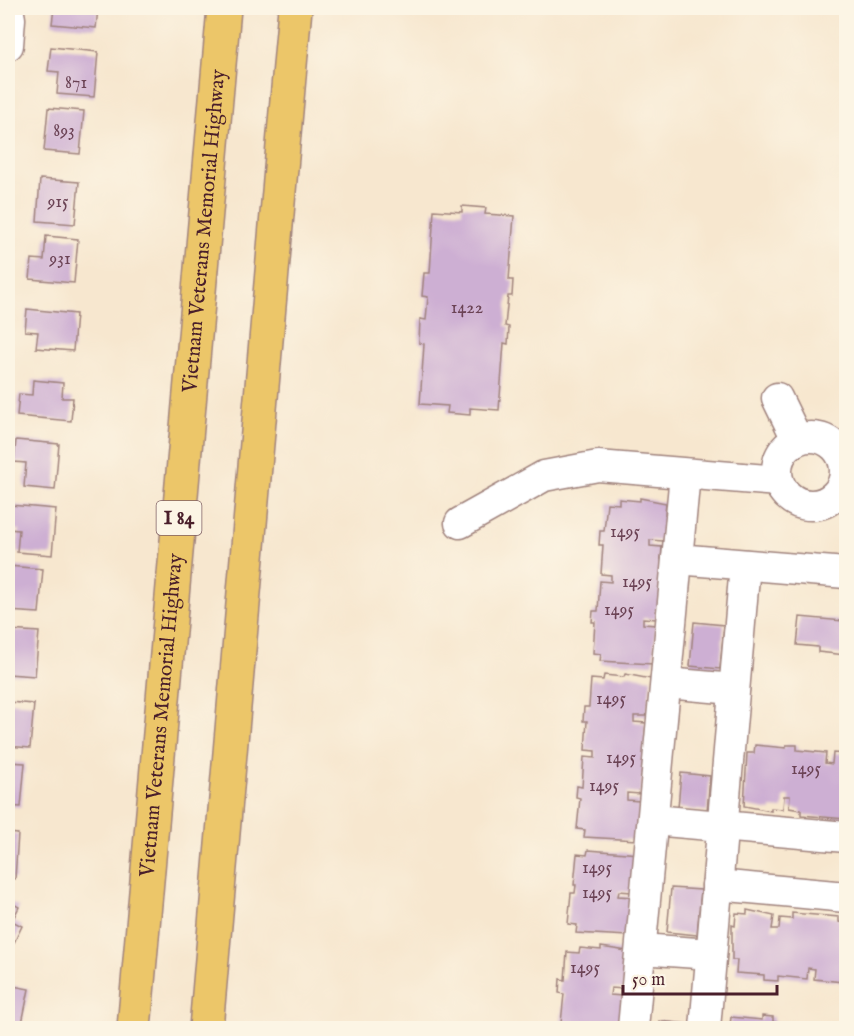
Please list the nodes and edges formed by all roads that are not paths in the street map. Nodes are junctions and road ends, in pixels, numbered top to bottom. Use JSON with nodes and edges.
{"nodes":[{"id":1,"x":224,"y":8,"type":"edge"},
{"id":2,"x":294,"y":8,"type":"edge"},
{"id":3,"x":8,"y":9,"type":"edge"},
{"id":4,"x":8,"y":45,"type":"edge"},
{"id":5,"x":777,"y":398,"type":"dead end"},
{"id":6,"x":797,"y":439,"type":"junction"},
{"id":7,"x":685,"y":474,"type":"junction"},
{"id":8,"x":846,"y":474,"type":"edge"},
{"id":9,"x":778,"y":481,"type":"junction"},
{"id":10,"x":460,"y":524,"type":"dead end"},
{"id":11,"x":677,"y":560,"type":"junction"},
{"id":12,"x":745,"y":565,"type":"junction"},
{"id":13,"x":846,"y":573,"type":"edge"},
{"id":14,"x":666,"y":683,"type":"junction"},
{"id":15,"x":734,"y":689,"type":"junction"},
{"id":16,"x":653,"y":820,"type":"junction"},
{"id":17,"x":722,"y":826,"type":"junction"},
{"id":18,"x":846,"y":837,"type":"edge"},
{"id":19,"x":717,"y":885,"type":"junction"},
{"id":20,"x":846,"y":897,"type":"edge"},
{"id":21,"x":641,"y":949,"type":"junction"},
{"id":22,"x":711,"y":954,"type":"junction"},
{"id":23,"x":134,"y":1029,"type":"edge"},
{"id":24,"x":206,"y":1029,"type":"edge"},
{"id":25,"x":633,"y":1029,"type":"edge"},
{"id":26,"x":705,"y":1029,"type":"edge"}],
"edges":[{"from":1,"to":23,"type":"highway","name":"Vietnam Veterans Memorial Highway","number":"I 84"},
{"from":2,"to":24,"type":"highway"},
{"from":3,"to":4,"type":"street"},
{"from":5,"to":6,"type":"street"},
{"from":6,"to":8,"type":"street"},
{"from":6,"to":9,"type":"street"},
{"from":7,"to":9,"type":"street"},
{"from":7,"to":10,"type":"street"},
{"from":7,"to":11,"type":"street"},
{"from":8,"to":9,"type":"street"},
{"from":11,"to":12,"type":"street"},
{"from":11,"to":14,"type":"street"},
{"from":12,"to":13,"type":"street"},
{"from":12,"to":15,"type":"street"},
{"from":14,"to":15,"type":"street"},
{"from":14,"to":16,"type":"street"},
{"from":15,"to":17,"type":"street"},
{"from":16,"to":17,"type":"street"},
{"from":16,"to":21,"type":"street"},
{"from":17,"to":18,"type":"street"},
{"from":17,"to":19,"type":"street"},
{"from":19,"to":20,"type":"street"},
{"from":19,"to":22,"type":"street"},
{"from":21,"to":22,"type":"street"},
{"from":21,"to":25,"type":"street"},
{"from":22,"to":26,"type":"street"}]}
